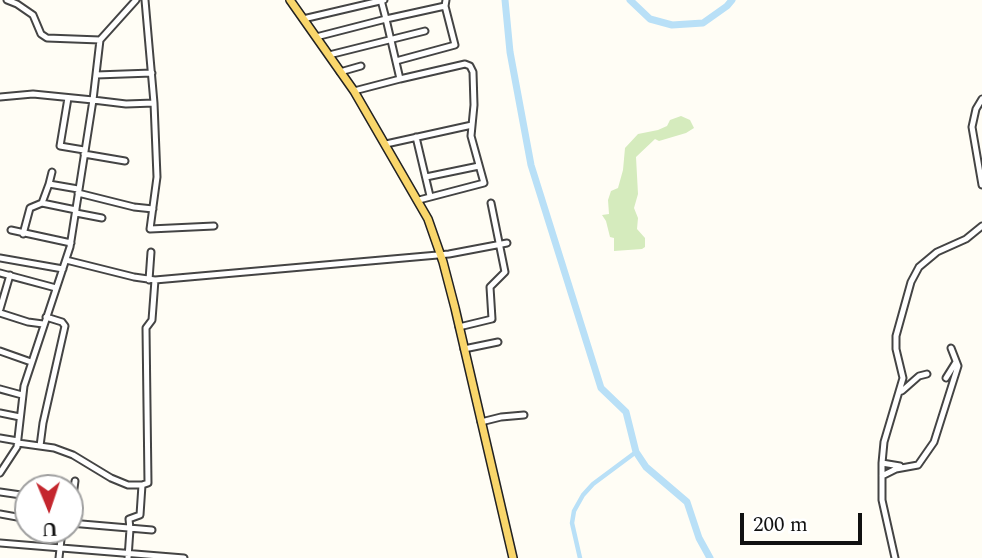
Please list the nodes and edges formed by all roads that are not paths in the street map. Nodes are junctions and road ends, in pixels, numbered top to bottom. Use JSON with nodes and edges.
{"nodes":[{"id":1,"x":7,"y":0,"type":"edge"},
{"id":2,"x":136,"y":0,"type":"edge"},
{"id":3,"x":145,"y":0,"type":"edge"},
{"id":4,"x":290,"y":0,"type":"edge"},
{"id":5,"x":382,"y":0,"type":"edge"},
{"id":6,"x":445,"y":3,"type":"edge"},
{"id":7,"x":303,"y":19,"type":"junction"},
{"id":8,"x":386,"y":19,"type":"junction"},
{"id":9,"x":425,"y":31,"type":"dead end"},
{"id":10,"x":316,"y":37,"type":"junction"},
{"id":11,"x":100,"y":40,"type":"junction"},
{"id":12,"x":390,"y":40,"type":"junction"},
{"id":13,"x":455,"y":45,"type":"junction"},
{"id":14,"x":459,"y":54,"type":"dead end"},
{"id":15,"x":329,"y":55,"type":"junction"},
{"id":16,"x":396,"y":61,"type":"junction"},
{"id":17,"x":361,"y":66,"type":"dead end"},
{"id":18,"x":340,"y":72,"type":"junction"},
{"id":19,"x":152,"y":73,"type":"junction"},
{"id":20,"x":96,"y":75,"type":"junction"},
{"id":21,"x":400,"y":79,"type":"junction"},
{"id":22,"x":354,"y":90,"type":"junction"},
{"id":23,"x":0,"y":97,"type":"edge"},
{"id":24,"x":68,"y":98,"type":"junction"},
{"id":25,"x":93,"y":100,"type":"junction"},
{"id":26,"x":981,"y":102,"type":"edge"},
{"id":27,"x":154,"y":103,"type":"junction"},
{"id":28,"x":472,"y":125,"type":"junction"},
{"id":29,"x":416,"y":138,"type":"junction"},
{"id":30,"x":386,"y":144,"type":"junction"},
{"id":31,"x":84,"y":152,"type":"junction"},
{"id":32,"x":125,"y":161,"type":"dead end"},
{"id":33,"x":479,"y":166,"type":"junction"},
{"id":34,"x":51,"y":172,"type":"dead end"},
{"id":35,"x":426,"y":177,"type":"junction"},
{"id":36,"x":49,"y":184,"type":"junction"},
{"id":37,"x":982,"y":185,"type":"edge"},
{"id":38,"x":78,"y":191,"type":"junction"},
{"id":39,"x":430,"y":197,"type":"junction"},
{"id":40,"x":419,"y":200,"type":"junction"},
{"id":41,"x":42,"y":203,"type":"junction"},
{"id":42,"x":491,"y":203,"type":"dead end"},
{"id":43,"x":153,"y":209,"type":"junction"},
{"id":44,"x":76,"y":211,"type":"junction"},
{"id":45,"x":102,"y":218,"type":"dead end"},
{"id":46,"x":214,"y":226,"type":"dead end"},
{"id":47,"x":982,"y":226,"type":"edge"},
{"id":48,"x":11,"y":230,"type":"dead end"},
{"id":49,"x":23,"y":234,"type":"junction"},
{"id":50,"x":71,"y":243,"type":"junction"},
{"id":51,"x":499,"y":243,"type":"junction"},
{"id":52,"x":507,"y":243,"type":"dead end"},
{"id":53,"x":151,"y":252,"type":"dead end"},
{"id":54,"x":440,"y":254,"type":"junction"},
{"id":55,"x":0,"y":258,"type":"edge"},
{"id":56,"x":66,"y":260,"type":"junction"},
{"id":57,"x":63,"y":269,"type":"junction"},
{"id":58,"x":0,"y":273,"type":"edge"},
{"id":59,"x":10,"y":275,"type":"junction"},
{"id":60,"x":152,"y":280,"type":"junction"},
{"id":61,"x":56,"y":288,"type":"junction"},
{"id":62,"x":0,"y":311,"type":"edge"},
{"id":63,"x":44,"y":321,"type":"junction"},
{"id":64,"x":459,"y":327,"type":"junction"},
{"id":65,"x":498,"y":342,"type":"dead end"},
{"id":66,"x":951,"y":348,"type":"dead end"},
{"id":67,"x":464,"y":349,"type":"junction"},
{"id":68,"x":0,"y":351,"type":"edge"},
{"id":69,"x":957,"y":359,"type":"junction"},
{"id":70,"x":31,"y":362,"type":"junction"},
{"id":71,"x":903,"y":374,"type":"junction"},
{"id":72,"x":927,"y":374,"type":"dead end"},
{"id":73,"x":919,"y":376,"type":"junction"},
{"id":74,"x":946,"y":377,"type":"dead end"},
{"id":75,"x":0,"y":389,"type":"edge"},
{"id":76,"x":900,"y":393,"type":"junction"},
{"id":77,"x":22,"y":395,"type":"junction"},
{"id":78,"x":0,"y":413,"type":"edge"},
{"id":79,"x":524,"y":415,"type":"dead end"},
{"id":80,"x":20,"y":417,"type":"junction"},
{"id":81,"x":481,"y":422,"type":"junction"},
{"id":82,"x":0,"y":438,"type":"edge"},
{"id":83,"x":18,"y":444,"type":"junction"},
{"id":84,"x":40,"y":446,"type":"junction"},
{"id":85,"x":882,"y":463,"type":"junction"},
{"id":86,"x":903,"y":467,"type":"junction"},
{"id":87,"x":0,"y":473,"type":"edge"},
{"id":88,"x":882,"y":476,"type":"junction"},
{"id":89,"x":142,"y":487,"type":"junction"},
{"id":90,"x":84,"y":524,"type":"edge"},
{"id":91,"x":131,"y":529,"type":"junction"},
{"id":92,"x":152,"y":530,"type":"dead end"},
{"id":93,"x":0,"y":543,"type":"edge"},
{"id":94,"x":60,"y":544,"type":"edge"},
{"id":95,"x":60,"y":548,"type":"junction"},
{"id":96,"x":128,"y":556,"type":"edge"},
{"id":97,"x":59,"y":558,"type":"edge"},
{"id":98,"x":184,"y":558,"type":"edge"},
{"id":99,"x":513,"y":558,"type":"edge"},
{"id":100,"x":895,"y":558,"type":"edge"}],
"edges":[{"from":1,"to":11,"type":"street"},
{"from":2,"to":11,"type":"street"},
{"from":3,"to":19,"type":"street"},
{"from":4,"to":7,"type":"main road"},
{"from":5,"to":7,"type":"street"},
{"from":5,"to":8,"type":"street"},
{"from":6,"to":8,"type":"street"},
{"from":6,"to":13,"type":"street"},
{"from":7,"to":10,"type":"main road"},
{"from":8,"to":10,"type":"street"},
{"from":8,"to":12,"type":"street"},
{"from":9,"to":12,"type":"street"},
{"from":10,"to":15,"type":"main road"},
{"from":11,"to":20,"type":"street"},
{"from":12,"to":15,"type":"street"},
{"from":12,"to":16,"type":"street"},
{"from":13,"to":14,"type":"street"},
{"from":13,"to":16,"type":"street"},
{"from":15,"to":18,"type":"main road"},
{"from":16,"to":21,"type":"street"},
{"from":17,"to":18,"type":"street"},
{"from":18,"to":22,"type":"main road"},
{"from":19,"to":20,"type":"street"},
{"from":19,"to":27,"type":"street"},
{"from":20,"to":25,"type":"street"},
{"from":21,"to":22,"type":"street"},
{"from":21,"to":28,"type":"street"},
{"from":22,"to":30,"type":"main road"},
{"from":23,"to":24,"type":"street"},
{"from":24,"to":25,"type":"street"},
{"from":24,"to":31,"type":"street"},
{"from":25,"to":27,"type":"street"},
{"from":25,"to":31,"type":"street"},
{"from":26,"to":37,"type":"street"},
{"from":27,"to":43,"type":"street"},
{"from":28,"to":29,"type":"street"},
{"from":28,"to":33,"type":"street"},
{"from":29,"to":30,"type":"street"},
{"from":29,"to":35,"type":"street"},
{"from":30,"to":40,"type":"main road"},
{"from":31,"to":32,"type":"street"},
{"from":31,"to":38,"type":"street"},
{"from":33,"to":35,"type":"street"},
{"from":33,"to":39,"type":"street"},
{"from":34,"to":36,"type":"street"},
{"from":35,"to":39,"type":"street"},
{"from":36,"to":38,"type":"street"},
{"from":36,"to":41,"type":"street"},
{"from":38,"to":43,"type":"street"},
{"from":38,"to":44,"type":"street"},
{"from":39,"to":40,"type":"street"},
{"from":40,"to":54,"type":"main road"},
{"from":41,"to":44,"type":"street"},
{"from":41,"to":49,"type":"street"},
{"from":42,"to":51,"type":"street"},
{"from":43,"to":46,"type":"street"},
{"from":44,"to":45,"type":"street"},
{"from":44,"to":50,"type":"street"},
{"from":47,"to":71,"type":"street"},
{"from":48,"to":49,"type":"street"},
{"from":49,"to":50,"type":"street"},
{"from":50,"to":56,"type":"street"},
{"from":51,"to":52,"type":"street"},
{"from":51,"to":54,"type":"street"},
{"from":51,"to":64,"type":"street"},
{"from":53,"to":60,"type":"street"},
{"from":54,"to":60,"type":"street"},
{"from":54,"to":64,"type":"main road"},
{"from":55,"to":57,"type":"street"},
{"from":56,"to":57,"type":"street"},
{"from":56,"to":60,"type":"street"},
{"from":57,"to":61,"type":"street"},
{"from":58,"to":59,"type":"street"},
{"from":59,"to":61,"type":"street"},
{"from":59,"to":62,"type":"street"},
{"from":60,"to":89,"type":"street"},
{"from":61,"to":63,"type":"street"},
{"from":62,"to":63,"type":"street"},
{"from":63,"to":70,"type":"street"},
{"from":63,"to":84,"type":"street"},
{"from":64,"to":67,"type":"main road"},
{"from":65,"to":67,"type":"street"},
{"from":66,"to":69,"type":"street"},
{"from":67,"to":81,"type":"main road"},
{"from":68,"to":70,"type":"street"},
{"from":69,"to":74,"type":"street"},
{"from":69,"to":86,"type":"street"},
{"from":70,"to":77,"type":"street"},
{"from":71,"to":73,"type":"street"},
{"from":71,"to":76,"type":"street"},
{"from":72,"to":73,"type":"street"},
{"from":73,"to":76,"type":"street"},
{"from":75,"to":77,"type":"street"},
{"from":76,"to":85,"type":"street"},
{"from":77,"to":80,"type":"street"},
{"from":78,"to":80,"type":"street"},
{"from":79,"to":81,"type":"street"},
{"from":80,"to":83,"type":"street"},
{"from":81,"to":99,"type":"main road"},
{"from":82,"to":83,"type":"street"},
{"from":83,"to":84,"type":"street"},
{"from":83,"to":87,"type":"street"},
{"from":84,"to":89,"type":"street"},
{"from":85,"to":86,"type":"street"},
{"from":85,"to":88,"type":"street"},
{"from":86,"to":88,"type":"street"},
{"from":88,"to":100,"type":"street"},
{"from":89,"to":91,"type":"street"},
{"from":90,"to":91,"type":"street"},
{"from":91,"to":92,"type":"street"},
{"from":91,"to":96,"type":"street"},
{"from":93,"to":95,"type":"street"},
{"from":94,"to":95,"type":"street"},
{"from":95,"to":96,"type":"street"},
{"from":95,"to":97,"type":"street"},
{"from":96,"to":98,"type":"street"}]}
